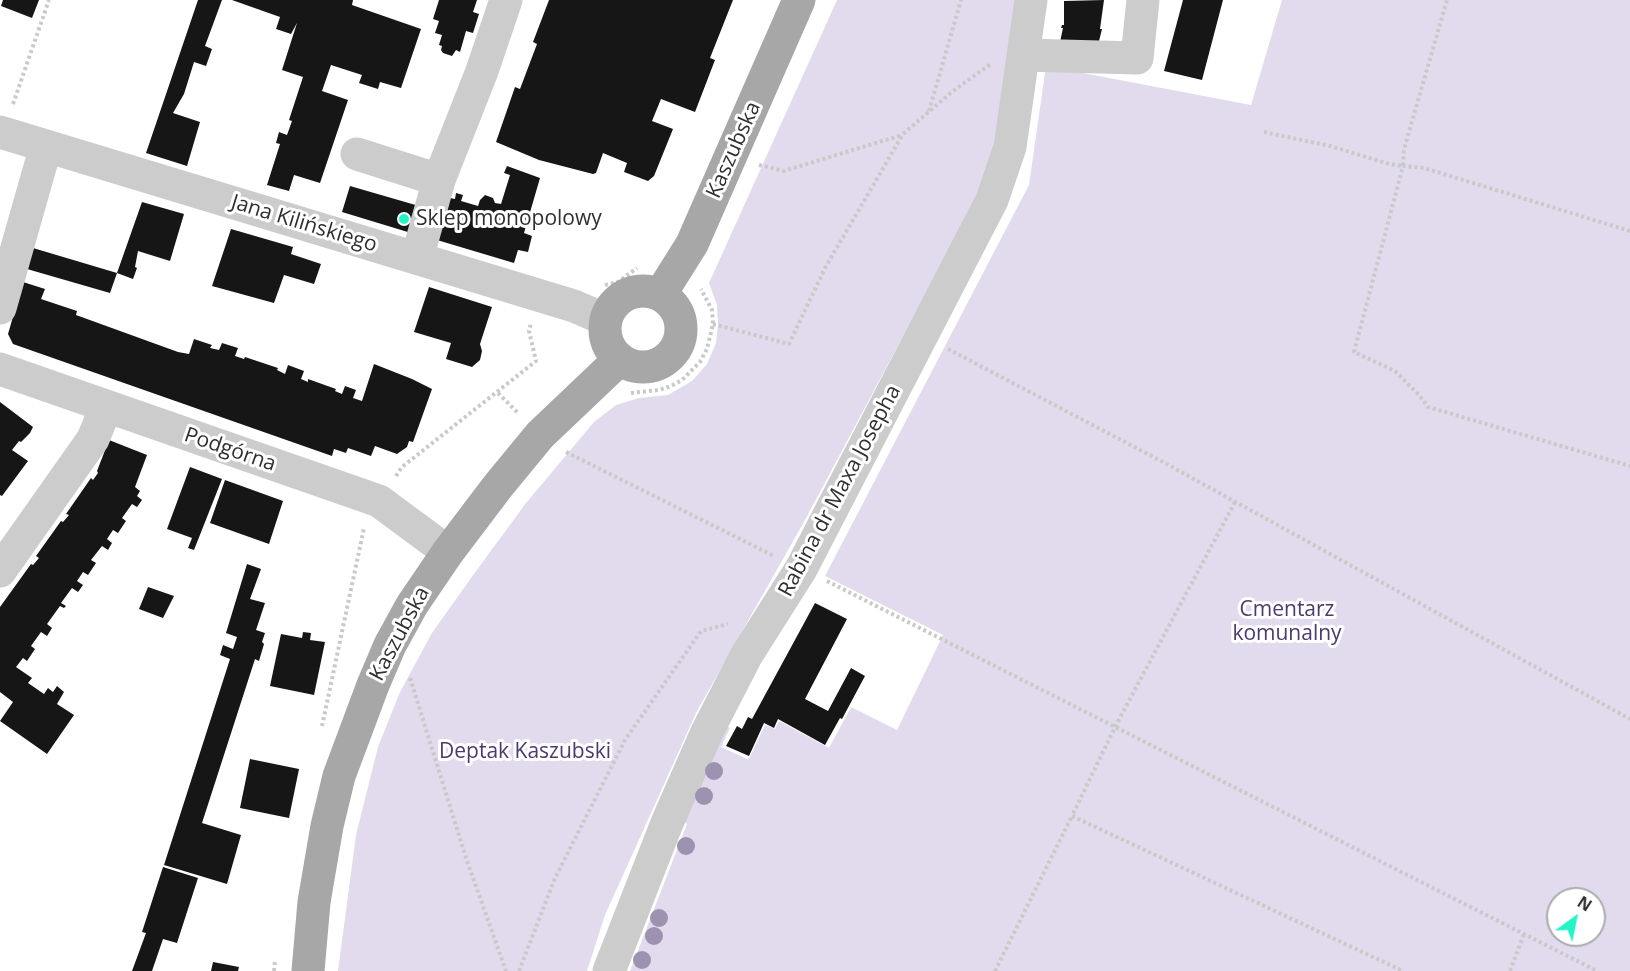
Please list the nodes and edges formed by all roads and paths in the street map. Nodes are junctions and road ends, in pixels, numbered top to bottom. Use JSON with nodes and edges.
{"nodes":[{"id":1,"x":49,"y":0,"type":"edge"},
{"id":2,"x":506,"y":0,"type":"edge"},
{"id":3,"x":800,"y":0,"type":"edge"},
{"id":4,"x":961,"y":0,"type":"edge"},
{"id":5,"x":1031,"y":0,"type":"edge"},
{"id":6,"x":1143,"y":0,"type":"edge"},
{"id":7,"x":1447,"y":0,"type":"edge"},
{"id":8,"x":1025,"y":55,"type":"junction"},
{"id":9,"x":929,"y":111,"type":"junction"},
{"id":10,"x":1,"y":132,"type":"edge"},
{"id":11,"x":1264,"y":132,"type":"dead end"},
{"id":12,"x":903,"y":134,"type":"junction"},
{"id":13,"x":46,"y":146,"type":"junction"},
{"id":14,"x":357,"y":154,"type":"dead end"},
{"id":15,"x":761,"y":154,"type":"dead end"},
{"id":16,"x":1402,"y":166,"type":"junction"},
{"id":17,"x":439,"y":180,"type":"junction"},
{"id":18,"x":1630,"y":231,"type":"edge"},
{"id":19,"x":417,"y":258,"type":"junction"},
{"id":20,"x":642,"y":263,"type":"dead end"},
{"id":21,"x":699,"y":280,"type":"dead end"},
{"id":22,"x":601,"y":286,"type":"dead end"},
{"id":23,"x":660,"y":295,"type":"junction"},
{"id":24,"x":0,"y":308,"type":"edge"},
{"id":25,"x":606,"y":320,"type":"junction"},
{"id":26,"x":713,"y":324,"type":"junction"},
{"id":27,"x":947,"y":348,"type":"dead end"},
{"id":28,"x":620,"y":359,"type":"junction"},
{"id":29,"x":0,"y":369,"type":"edge"},
{"id":30,"x":623,"y":395,"type":"dead end"},
{"id":31,"x":106,"y":407,"type":"junction"},
{"id":32,"x":562,"y":450,"type":"dead end"},
{"id":33,"x":1630,"y":466,"type":"edge"},
{"id":34,"x":1235,"y":501,"type":"junction"},
{"id":35,"x":448,"y":552,"type":"junction"},
{"id":36,"x":801,"y":569,"type":"junction"},
{"id":37,"x":0,"y":571,"type":"edge"},
{"id":38,"x":731,"y":624,"type":"dead end"},
{"id":39,"x":409,"y":675,"type":"dead end"},
{"id":40,"x":1630,"y":719,"type":"edge"},
{"id":41,"x":1115,"y":727,"type":"junction"},
{"id":42,"x":1072,"y":816,"type":"junction"},
{"id":43,"x":1524,"y":934,"type":"junction"},
{"id":44,"x":308,"y":971,"type":"edge"},
{"id":45,"x":506,"y":971,"type":"edge"},
{"id":46,"x":519,"y":971,"type":"edge"},
{"id":47,"x":609,"y":971,"type":"edge"},
{"id":48,"x":995,"y":971,"type":"edge"},
{"id":49,"x":1403,"y":971,"type":"edge"},
{"id":50,"x":1509,"y":971,"type":"edge"},
{"id":51,"x":1597,"y":971,"type":"edge"}],
"edges":[{"from":1,"to":10,"type":"path"},
{"from":2,"to":17,"type":"street"},
{"from":3,"to":23,"type":"main road","name":"Kaszubska"},
{"from":4,"to":9,"type":"path"},
{"from":5,"to":8,"type":"street","name":"Rabina dr Maxa Josepha"},
{"from":6,"to":8,"type":"street"},
{"from":7,"to":16,"type":"path"},
{"from":8,"to":9,"type":"path"},
{"from":8,"to":36,"type":"street","name":"Rabina dr Maxa Josepha"},
{"from":9,"to":12,"type":"path"},
{"from":10,"to":13,"type":"street","name":"Jana Kilińskiego"},
{"from":11,"to":16,"type":"path"},
{"from":12,"to":15,"type":"path"},
{"from":12,"to":26,"type":"path"},
{"from":13,"to":19,"type":"street","name":"Jana Kilińskiego"},
{"from":13,"to":24,"type":"street"},
{"from":14,"to":17,"type":"street"},
{"from":16,"to":18,"type":"path"},
{"from":16,"to":33,"type":"path"},
{"from":17,"to":19,"type":"street"},
{"from":19,"to":25,"type":"street","name":"Jana Kilińskiego"},
{"from":20,"to":22,"type":"path"},
{"from":21,"to":26,"type":"path"},
{"from":23,"to":25,"type":"main road"},
{"from":23,"to":28,"type":"main road"},
{"from":25,"to":28,"type":"main road"},
{"from":26,"to":30,"type":"path"},
{"from":27,"to":34,"type":"path"},
{"from":28,"to":35,"type":"main road","name":"Kaszubska"},
{"from":29,"to":31,"type":"street","name":"Podgórna"},
{"from":31,"to":35,"type":"street","name":"Podgórna"},
{"from":31,"to":37,"type":"street"},
{"from":32,"to":36,"type":"path"},
{"from":34,"to":40,"type":"path"},
{"from":34,"to":41,"type":"path"},
{"from":35,"to":44,"type":"main road","name":"Kaszubska"},
{"from":36,"to":41,"type":"path"},
{"from":36,"to":47,"type":"street","name":"Rabina dr Maxa Josepha"},
{"from":38,"to":46,"type":"path"},
{"from":39,"to":45,"type":"path"},
{"from":41,"to":42,"type":"path"},
{"from":41,"to":43,"type":"path"},
{"from":42,"to":48,"type":"path"},
{"from":42,"to":49,"type":"path"},
{"from":43,"to":50,"type":"path"},
{"from":43,"to":51,"type":"path"}]}
